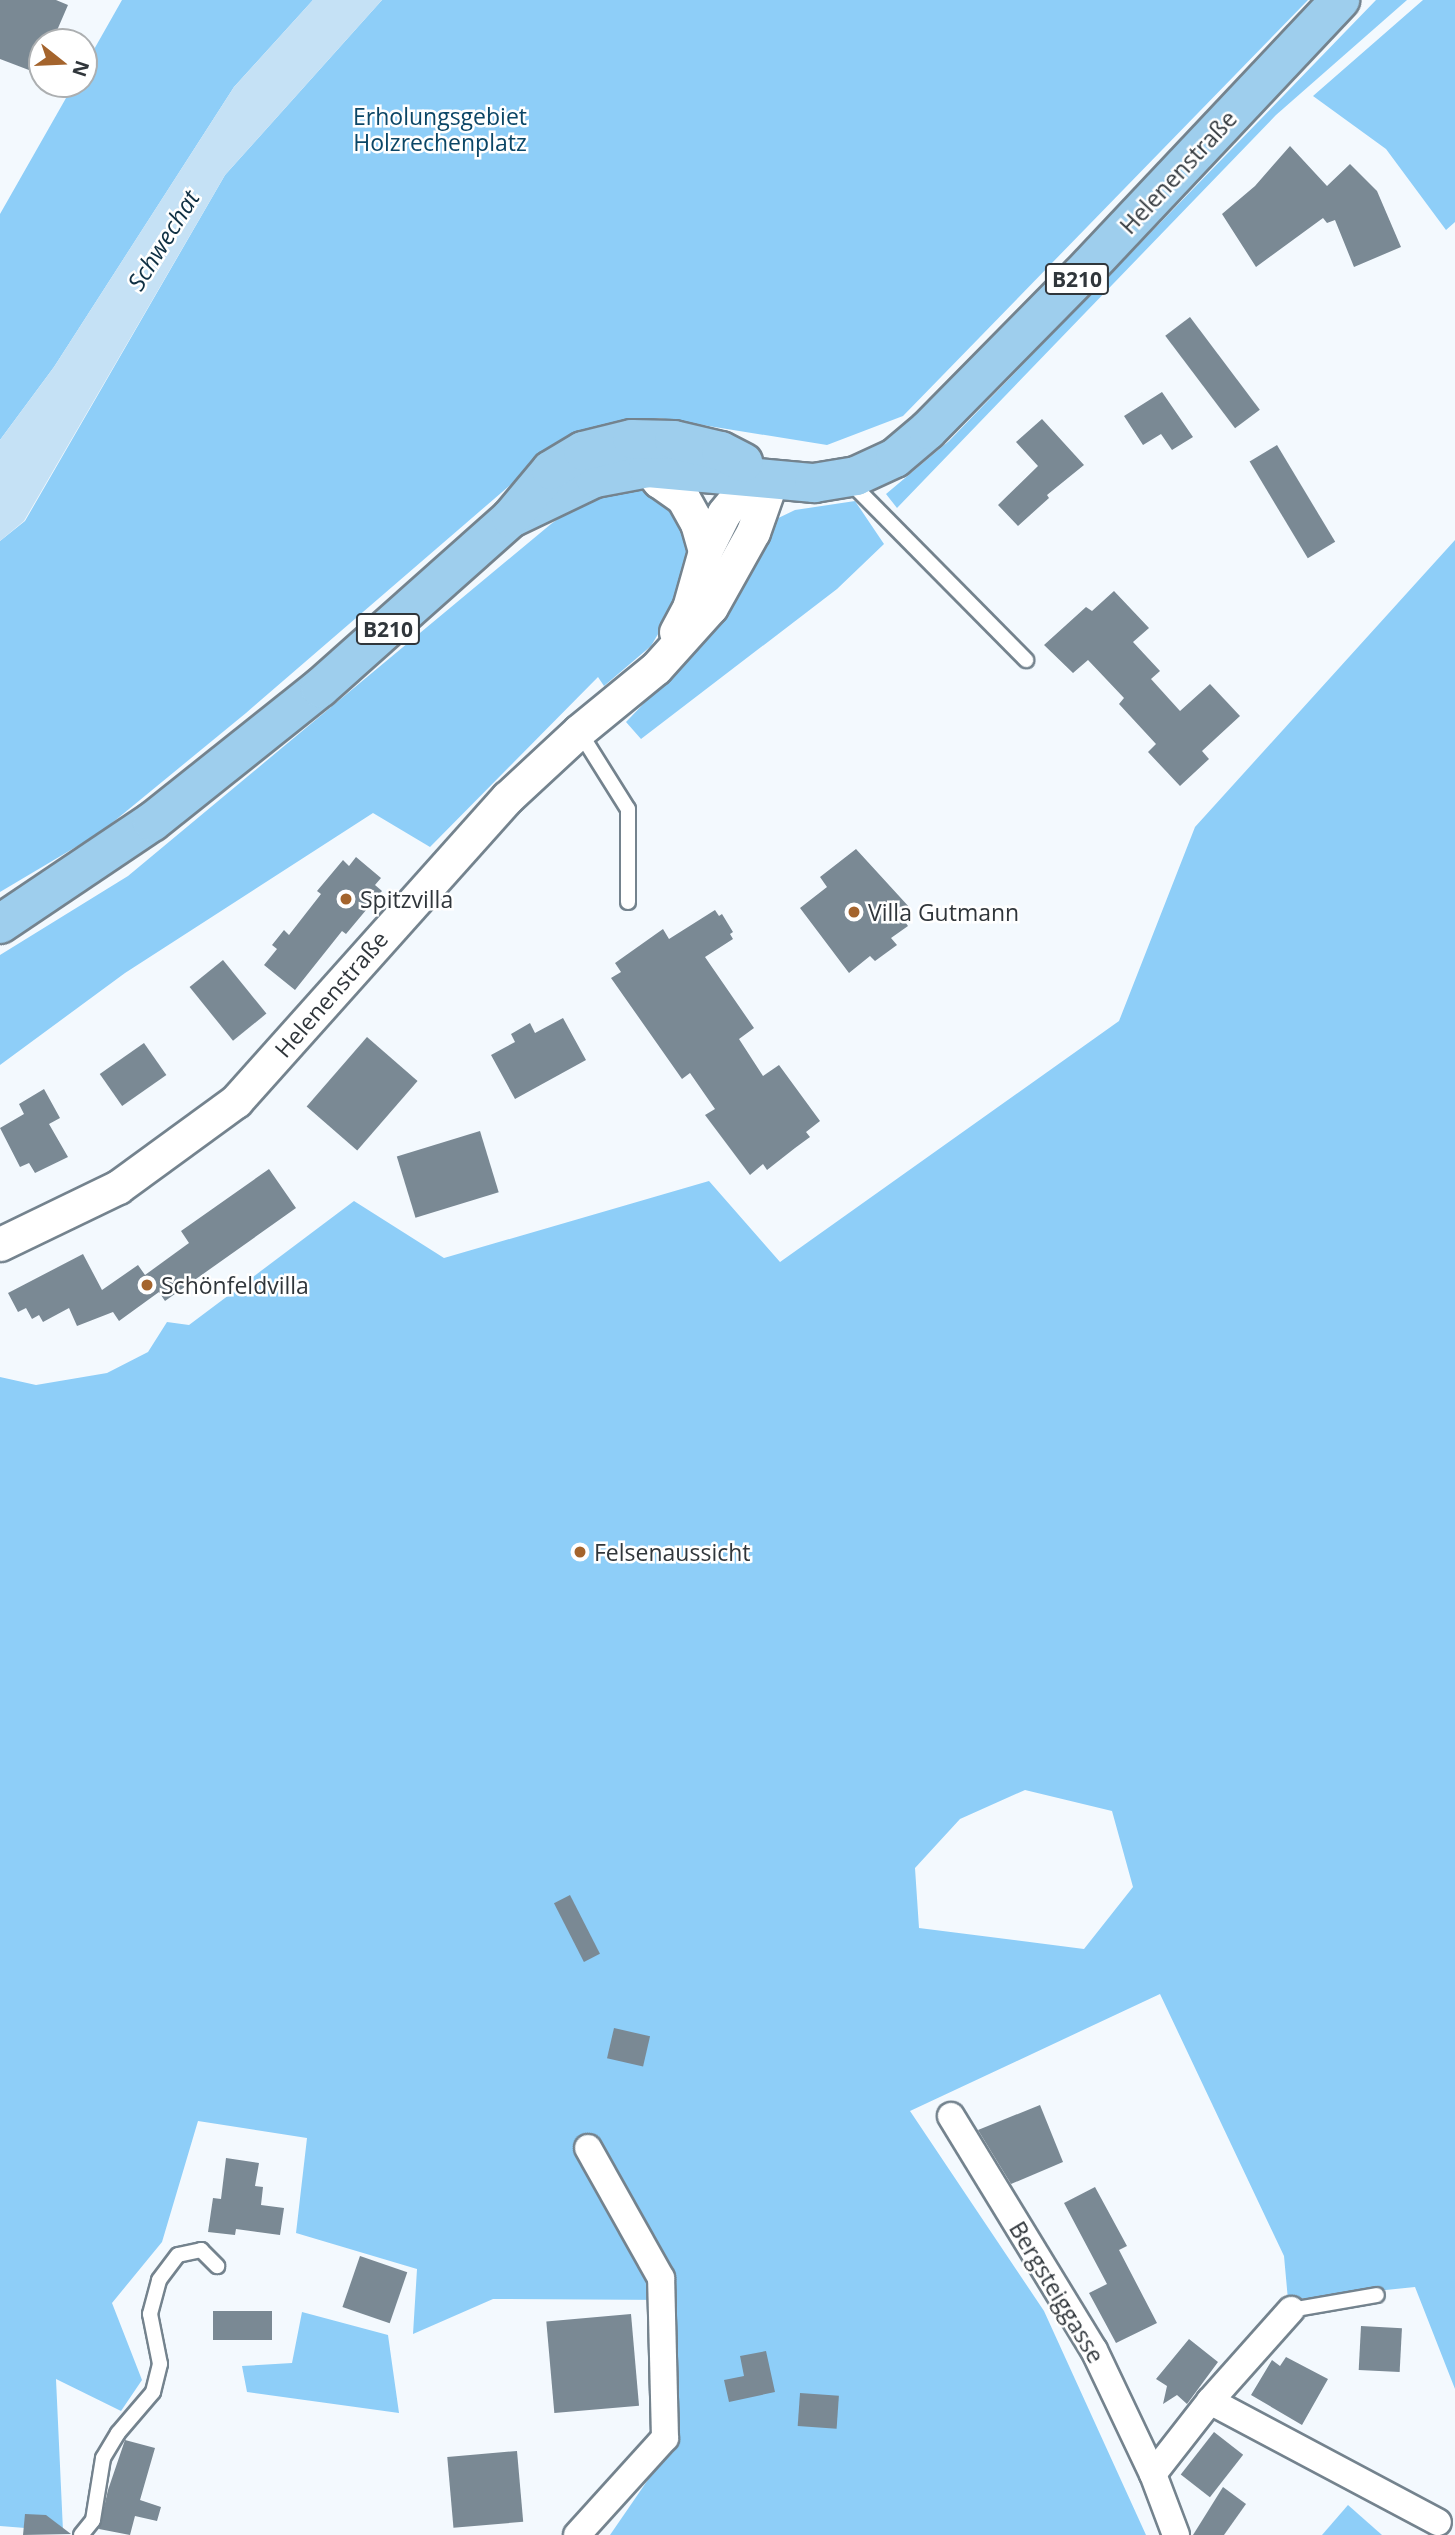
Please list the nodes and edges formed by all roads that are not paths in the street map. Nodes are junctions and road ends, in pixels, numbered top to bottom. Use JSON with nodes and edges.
{"nodes":[{"id":1,"x":1340,"y":0,"type":"edge"},
{"id":2,"x":648,"y":468,"type":"junction"},
{"id":3,"x":772,"y":478,"type":"junction"},
{"id":4,"x":845,"y":478,"type":"junction"},
{"id":5,"x":511,"y":518,"type":"junction"},
{"id":6,"x":705,"y":551,"type":"junction"},
{"id":7,"x":1026,"y":660,"type":"dead end"},
{"id":8,"x":656,"y":667,"type":"junction"},
{"id":9,"x":579,"y":731,"type":"junction"},
{"id":10,"x":628,"y":902,"type":"dead end"},
{"id":11,"x":0,"y":924,"type":"edge"},
{"id":12,"x":0,"y":1244,"type":"edge"},
{"id":13,"x":951,"y":2116,"type":"dead end"},
{"id":14,"x":588,"y":2148,"type":"dead end"},
{"id":15,"x":217,"y":2266,"type":"dead end"},
{"id":16,"x":1377,"y":2295,"type":"dead end"},
{"id":17,"x":1292,"y":2310,"type":"joint"},
{"id":18,"x":1210,"y":2401,"type":"junction"},
{"id":19,"x":1153,"y":2474,"type":"junction"},
{"id":20,"x":1438,"y":2522,"type":"dead end"},
{"id":21,"x":81,"y":2535,"type":"edge"},
{"id":22,"x":577,"y":2535,"type":"edge"},
{"id":23,"x":1176,"y":2535,"type":"edge"}],
"edges":[{"from":1,"to":4,"type":"main road","name":"Helenenstraße","number":"B210"},
{"from":2,"to":3,"type":"main road","name":"Helenenstraße","number":"B210"},
{"from":2,"to":5,"type":"main road","number":"B210"},
{"from":2,"to":6,"type":"street"},
{"from":3,"to":4,"type":"main road","name":"Helenenstraße","number":"B210"},
{"from":3,"to":5,"type":"main road","number":"B210"},
{"from":3,"to":6,"type":"street","name":"Helenenstraße"},
{"from":3,"to":8,"type":"street","name":"Helenenstraße"},
{"from":4,"to":7,"type":"lane"},
{"from":5,"to":11,"type":"main road","number":"B210"},
{"from":6,"to":8,"type":"street","name":"Helenenstraße"},
{"from":8,"to":9,"type":"street","name":"Helenenstraße"},
{"from":9,"to":10,"type":"lane"},
{"from":9,"to":12,"type":"street","name":"Helenenstraße"},
{"from":13,"to":19,"type":"street","name":"Bergsteiggasse"},
{"from":14,"to":22,"type":"street"},
{"from":15,"to":21,"type":"lane"},
{"from":16,"to":17,"type":"lane"},
{"from":17,"to":18,"type":"street"},
{"from":18,"to":19,"type":"street"},
{"from":18,"to":20,"type":"street"},
{"from":19,"to":23,"type":"street","name":"Bergsteiggasse"}]}
